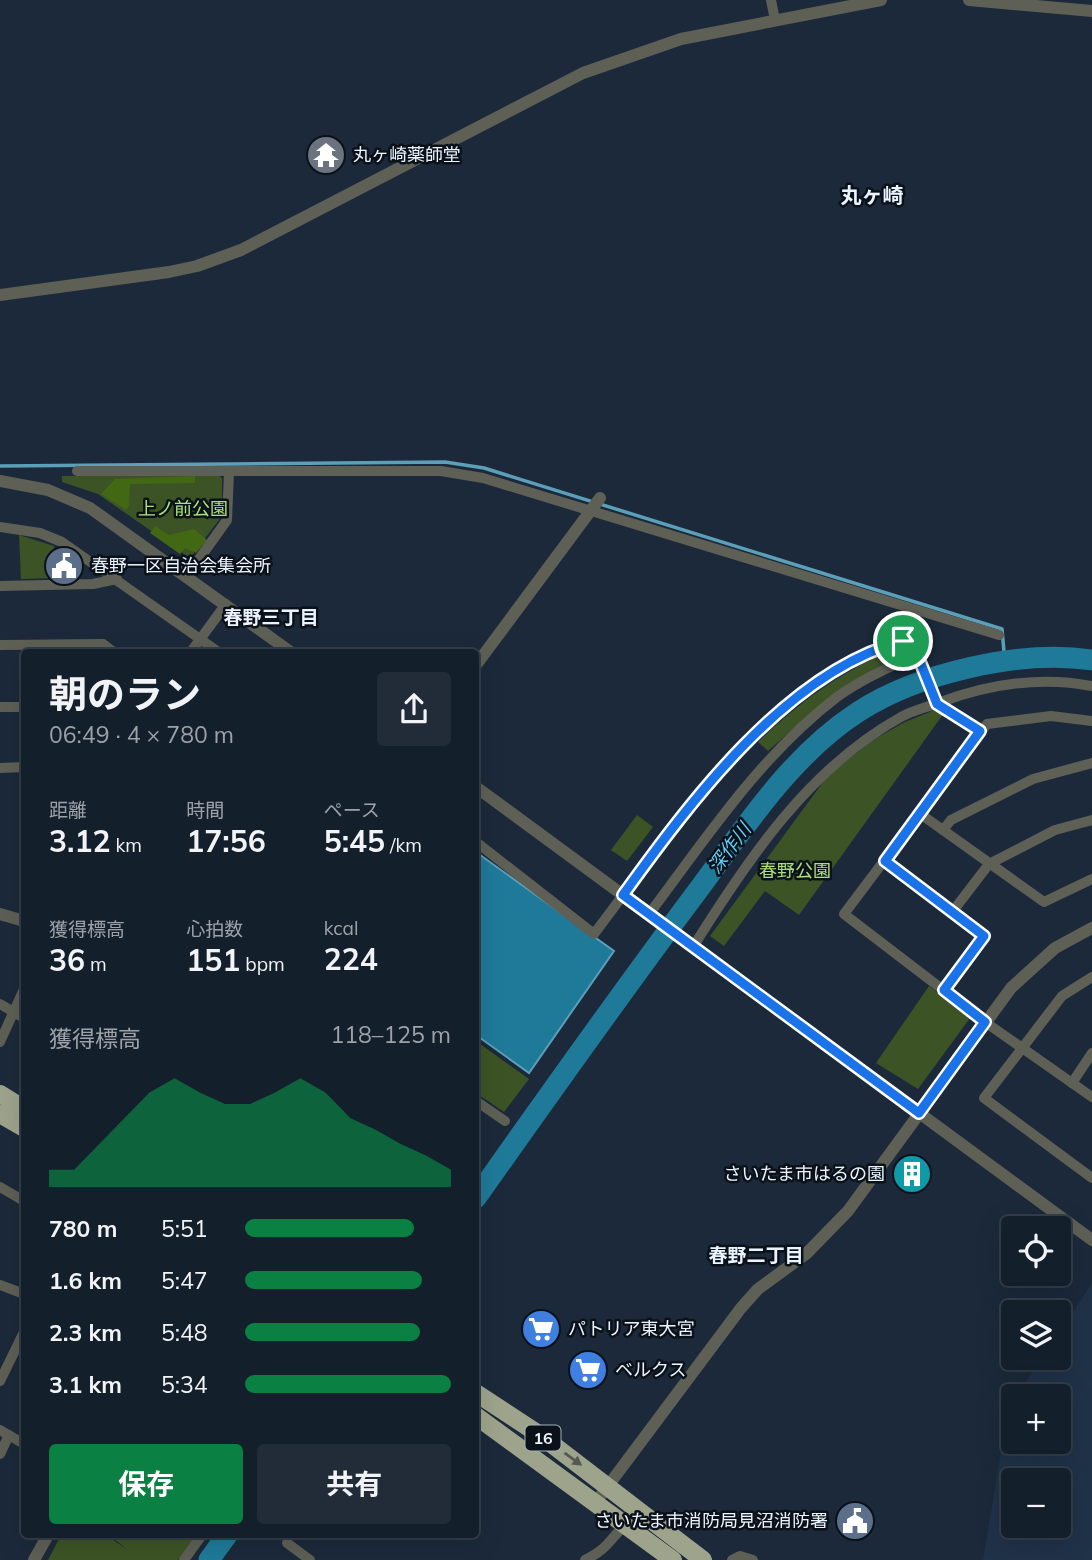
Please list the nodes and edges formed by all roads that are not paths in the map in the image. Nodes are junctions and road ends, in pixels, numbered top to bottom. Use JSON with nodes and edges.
{"nodes":[{"id":1,"x":771,"y":0,"type":"edge"},
{"id":2,"x":881,"y":0,"type":"edge"},
{"id":3,"x":969,"y":0,"type":"edge"},
{"id":4,"x":1092,"y":10,"type":"edge"},
{"id":5,"x":775,"y":20,"type":"junction"},
{"id":6,"x":0,"y":295,"type":"edge"},
{"id":7,"x":77,"y":471,"type":"dead end"},
{"id":8,"x":229,"y":472,"type":"junction"},
{"id":9,"x":0,"y":481,"type":"edge"},
{"id":10,"x":600,"y":498,"type":"dead end"},
{"id":11,"x":590,"y":511,"type":"junction"},
{"id":12,"x":0,"y":527,"type":"edge"},
{"id":13,"x":187,"y":576,"type":"junction"},
{"id":14,"x":117,"y":579,"type":"junction"},
{"id":15,"x":0,"y":586,"type":"edge"},
{"id":16,"x":226,"y":604,"type":"junction"},
{"id":17,"x":911,"y":609,"type":"junction"},
{"id":18,"x":999,"y":635,"type":"dead end"},
{"id":19,"x":200,"y":638,"type":"junction"},
{"id":20,"x":903,"y":641,"type":"junction"},
{"id":21,"x":0,"y":645,"type":"edge"},
{"id":22,"x":110,"y":649,"type":"edge"},
{"id":23,"x":193,"y":649,"type":"edge"},
{"id":24,"x":215,"y":649,"type":"edge"},
{"id":25,"x":287,"y":649,"type":"edge"},
{"id":26,"x":917,"y":654,"type":"junction"},
{"id":27,"x":479,"y":661,"type":"edge"},
{"id":28,"x":1092,"y":686,"type":"edge"},
{"id":29,"x":937,"y":704,"type":"junction"},
{"id":30,"x":0,"y":707,"type":"edge"},
{"id":31,"x":21,"y":707,"type":"edge"},
{"id":32,"x":1092,"y":721,"type":"edge"},
{"id":33,"x":980,"y":731,"type":"junction"},
{"id":34,"x":1092,"y":762,"type":"edge"},
{"id":35,"x":21,"y":767,"type":"edge"},
{"id":36,"x":0,"y":768,"type":"edge"},
{"id":37,"x":479,"y":789,"type":"edge"},
{"id":38,"x":919,"y":813,"type":"junction"},
{"id":39,"x":1092,"y":820,"type":"edge"},
{"id":40,"x":943,"y":830,"type":"junction"},
{"id":41,"x":479,"y":844,"type":"edge"},
{"id":42,"x":885,"y":861,"type":"junction"},
{"id":43,"x":989,"y":864,"type":"junction"},
{"id":44,"x":1092,"y":879,"type":"edge"},
{"id":45,"x":623,"y":895,"type":"junction"},
{"id":46,"x":953,"y":911,"type":"junction"},
{"id":47,"x":0,"y":914,"type":"edge"},
{"id":48,"x":651,"y":916,"type":"junction"},
{"id":49,"x":21,"y":920,"type":"edge"},
{"id":50,"x":1092,"y":928,"type":"edge"},
{"id":51,"x":690,"y":945,"type":"junction"},
{"id":52,"x":1092,"y":977,"type":"edge"},
{"id":53,"x":944,"y":990,"type":"junction"},
{"id":54,"x":21,"y":996,"type":"edge"},
{"id":55,"x":0,"y":1004,"type":"edge"},
{"id":56,"x":14,"y":1012,"type":"junction"},
{"id":57,"x":21,"y":1016,"type":"edge"},
{"id":58,"x":985,"y":1022,"type":"junction"},
{"id":59,"x":0,"y":1042,"type":"edge"},
{"id":60,"x":1021,"y":1046,"type":"junction"},
{"id":61,"x":1092,"y":1053,"type":"edge"},
{"id":62,"x":1072,"y":1083,"type":"junction"},
{"id":63,"x":0,"y":1094,"type":"edge"},
{"id":64,"x":1092,"y":1097,"type":"edge"},
{"id":65,"x":479,"y":1103,"type":"edge"},
{"id":66,"x":21,"y":1106,"type":"edge"},
{"id":67,"x":919,"y":1113,"type":"junction"},
{"id":68,"x":0,"y":1114,"type":"edge"},
{"id":69,"x":505,"y":1121,"type":"dead end"},
{"id":70,"x":21,"y":1126,"type":"edge"},
{"id":71,"x":1092,"y":1178,"type":"edge"},
{"id":72,"x":0,"y":1187,"type":"edge"},
{"id":73,"x":21,"y":1199,"type":"edge"},
{"id":74,"x":1092,"y":1240,"type":"edge"},
{"id":75,"x":0,"y":1285,"type":"edge"},
{"id":76,"x":21,"y":1293,"type":"edge"},
{"id":77,"x":20,"y":1353,"type":"edge"},
{"id":78,"x":4,"y":1361,"type":"edge"},
{"id":79,"x":0,"y":1381,"type":"edge"},
{"id":80,"x":479,"y":1395,"type":"edge"},
{"id":81,"x":479,"y":1418,"type":"edge"},
{"id":82,"x":4,"y":1432,"type":"edge"},
{"id":83,"x":21,"y":1440,"type":"edge"},
{"id":84,"x":0,"y":1454,"type":"edge"},
{"id":85,"x":609,"y":1486,"type":"junction"},
{"id":86,"x":596,"y":1502,"type":"junction"},
{"id":87,"x":626,"y":1524,"type":"junction"},
{"id":88,"x":46,"y":1538,"type":"edge"},
{"id":89,"x":200,"y":1538,"type":"edge"},
{"id":90,"x":287,"y":1543,"type":"dead end"},
{"id":91,"x":34,"y":1560,"type":"edge"},
{"id":92,"x":184,"y":1560,"type":"edge"},
{"id":93,"x":310,"y":1560,"type":"edge"},
{"id":94,"x":585,"y":1560,"type":"edge"},
{"id":95,"x":673,"y":1560,"type":"edge"},
{"id":96,"x":704,"y":1560,"type":"edge"},
{"id":97,"x":732,"y":1560,"type":"edge"},
{"id":98,"x":753,"y":1560,"type":"edge"}],
"edges":[{"from":1,"to":5,"type":"street"},
{"from":2,"to":5,"type":"street"},
{"from":3,"to":4,"type":"street"},
{"from":5,"to":6,"type":"street"},
{"from":7,"to":8,"type":"street"},
{"from":8,"to":11,"type":"street"},
{"from":8,"to":13,"type":"street"},
{"from":9,"to":13,"type":"street"},
{"from":10,"to":11,"type":"street"},
{"from":11,"to":17,"type":"street"},
{"from":11,"to":27,"type":"street"},
{"from":12,"to":14,"type":"street"},
{"from":13,"to":16,"type":"street"},
{"from":14,"to":15,"type":"street"},
{"from":14,"to":19,"type":"street"},
{"from":16,"to":19,"type":"street"},
{"from":16,"to":25,"type":"street"},
{"from":17,"to":18,"type":"street"},
{"from":17,"to":20,"type":"street"},
{"from":19,"to":23,"type":"street"},
{"from":19,"to":24,"type":"street"},
{"from":20,"to":26,"type":"street"},
{"from":20,"to":45,"type":"street"},
{"from":21,"to":22,"type":"street"},
{"from":26,"to":29,"type":"street"},
{"from":26,"to":48,"type":"street"},
{"from":28,"to":29,"type":"street"},
{"from":29,"to":33,"type":"street"},
{"from":29,"to":51,"type":"street"},
{"from":30,"to":31,"type":"street"},
{"from":32,"to":33,"type":"street"},
{"from":33,"to":38,"type":"street"},
{"from":34,"to":40,"type":"street"},
{"from":35,"to":36,"type":"street"},
{"from":37,"to":45,"type":"street"},
{"from":38,"to":40,"type":"street"},
{"from":38,"to":42,"type":"street"},
{"from":39,"to":43,"type":"street"},
{"from":40,"to":43,"type":"street"},
{"from":41,"to":45,"type":"street"},
{"from":42,"to":46,"type":"street"},
{"from":42,"to":53,"type":"street"},
{"from":43,"to":44,"type":"street"},
{"from":43,"to":46,"type":"street"},
{"from":45,"to":48,"type":"street"},
{"from":46,"to":53,"type":"street"},
{"from":47,"to":49,"type":"street"},
{"from":48,"to":51,"type":"street"},
{"from":50,"to":58,"type":"street"},
{"from":51,"to":67,"type":"street"},
{"from":52,"to":60,"type":"street"},
{"from":53,"to":58,"type":"street"},
{"from":54,"to":56,"type":"street"},
{"from":55,"to":56,"type":"street"},
{"from":56,"to":57,"type":"street"},
{"from":56,"to":59,"type":"street"},
{"from":58,"to":60,"type":"street"},
{"from":58,"to":67,"type":"street"},
{"from":60,"to":62,"type":"street"},
{"from":60,"to":71,"type":"street"},
{"from":61,"to":62,"type":"street"},
{"from":62,"to":64,"type":"street"},
{"from":63,"to":66,"type":"highway"},
{"from":65,"to":69,"type":"street"},
{"from":67,"to":74,"type":"street"},
{"from":67,"to":85,"type":"street"},
{"from":68,"to":70,"type":"highway"},
{"from":72,"to":73,"type":"street"},
{"from":75,"to":76,"type":"street"},
{"from":77,"to":78,"type":"street"},
{"from":78,"to":79,"type":"street"},
{"from":80,"to":85,"type":"highway","number":"16","one_way":true},
{"from":81,"to":86,"type":"highway","number":"16"},
{"from":82,"to":83,"type":"street"},
{"from":82,"to":84,"type":"street"},
{"from":85,"to":86,"type":"street"},
{"from":85,"to":96,"type":"highway","number":"16"},
{"from":86,"to":87,"type":"highway","number":"16"},
{"from":87,"to":94,"type":"street"},
{"from":87,"to":95,"type":"highway","number":"16"},
{"from":88,"to":91,"type":"street"},
{"from":89,"to":92,"type":"street"},
{"from":90,"to":93,"type":"street"},
{"from":97,"to":98,"type":"street"}]}
